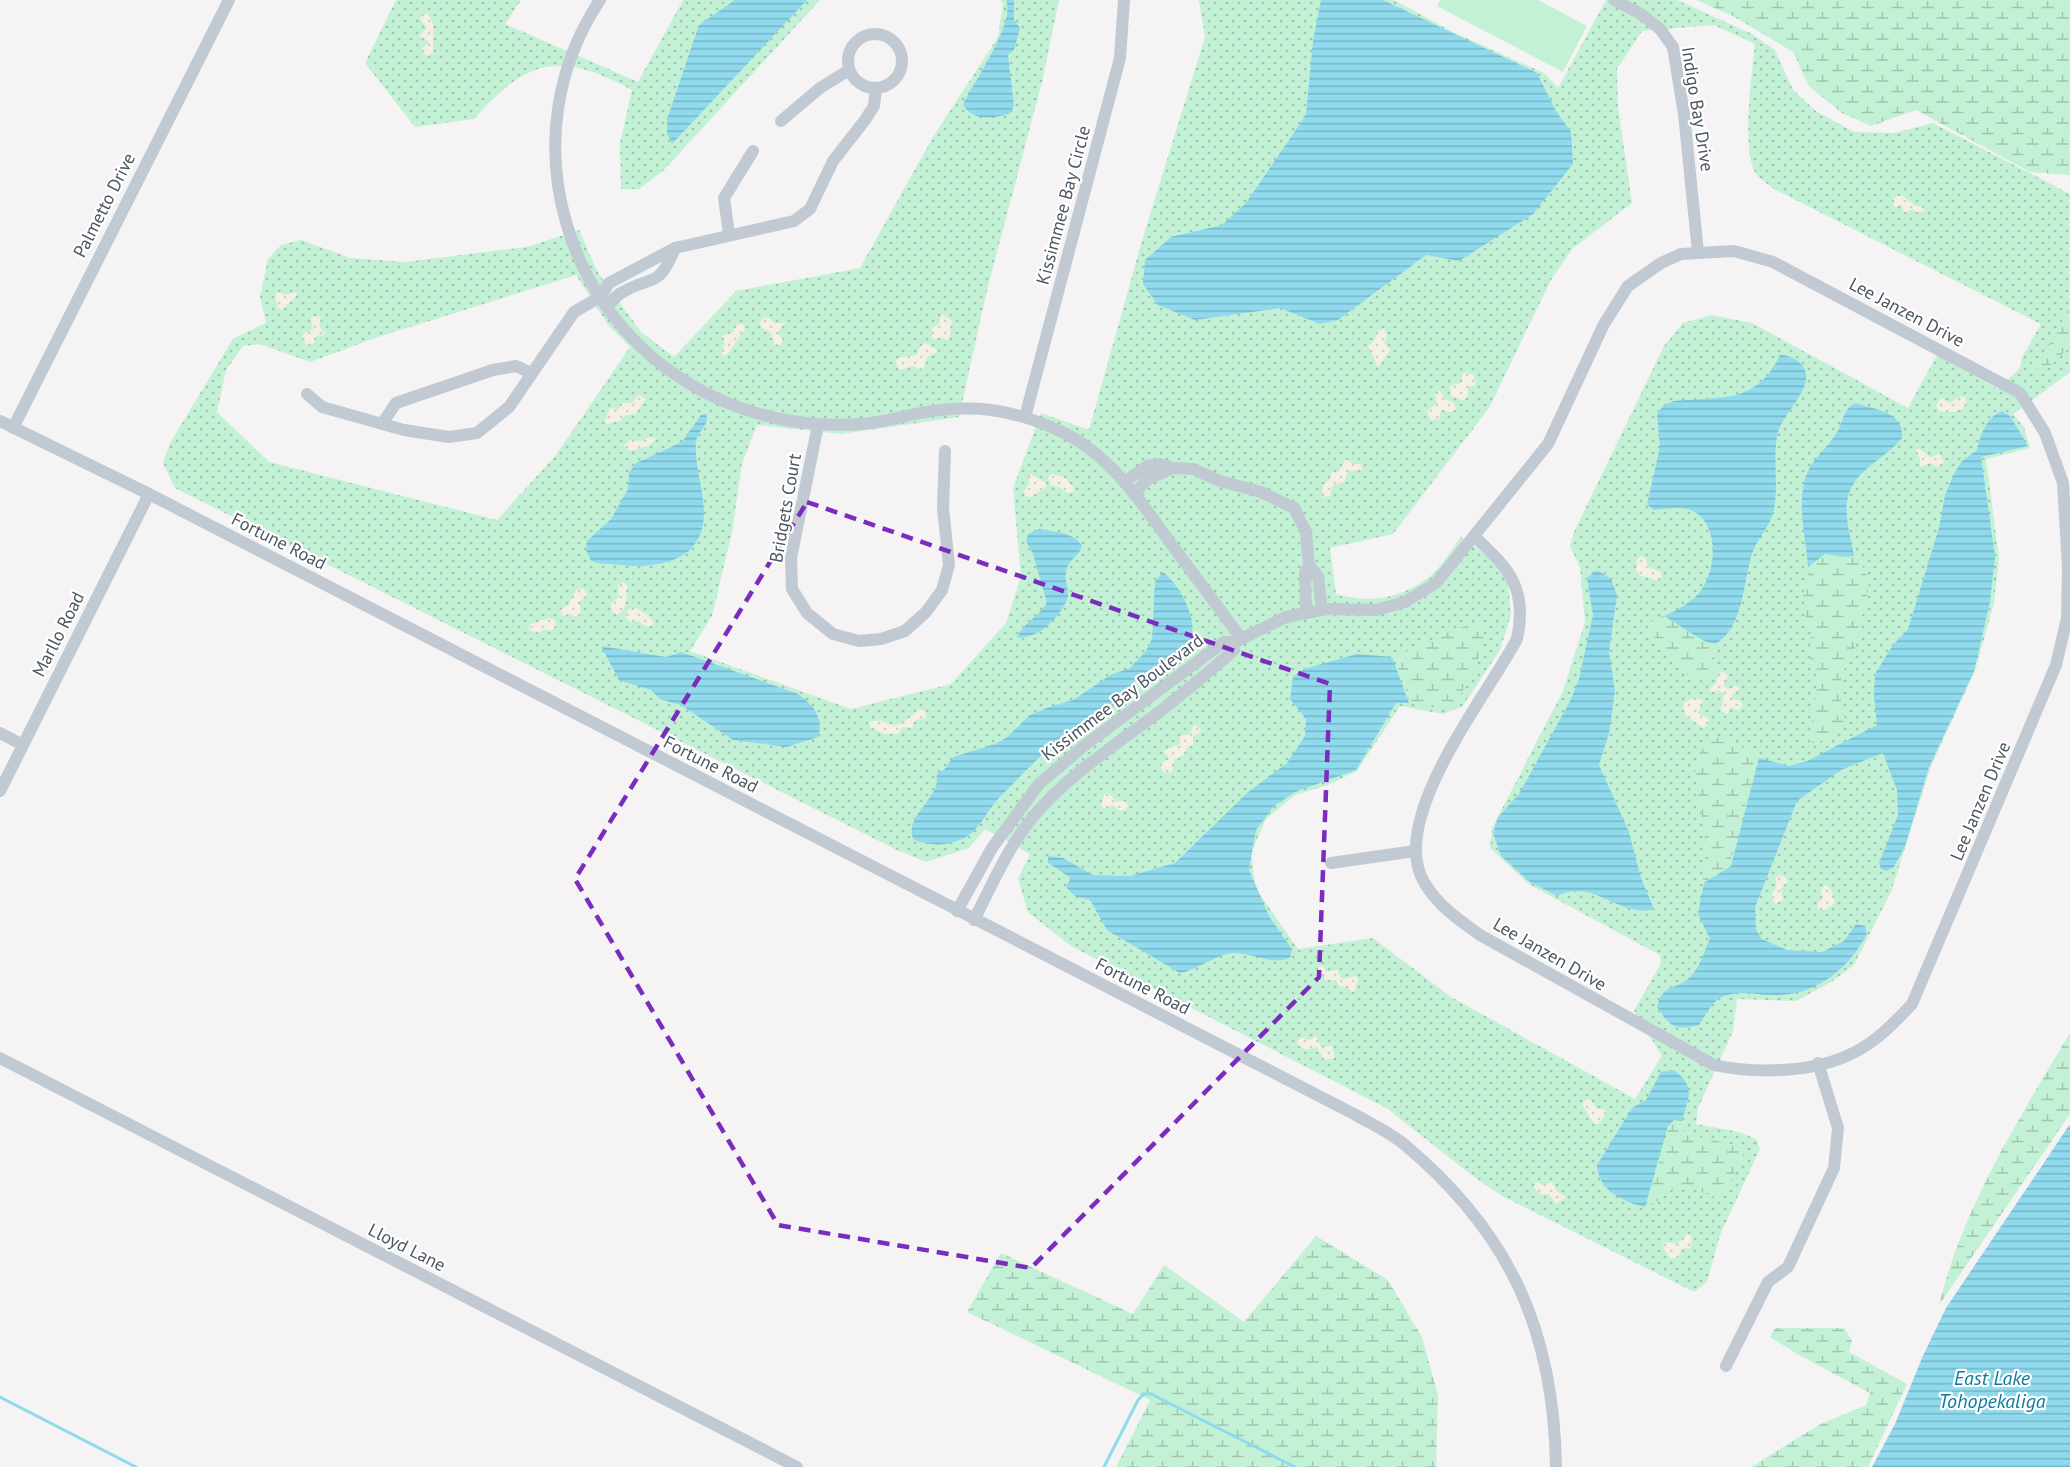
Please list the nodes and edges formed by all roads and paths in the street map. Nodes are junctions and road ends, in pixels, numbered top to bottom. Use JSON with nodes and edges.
{"nodes":[{"id":1,"x":229,"y":0,"type":"edge"},
{"id":2,"x":600,"y":0,"type":"edge"},
{"id":3,"x":1124,"y":0,"type":"edge"},
{"id":4,"x":1614,"y":0,"type":"edge"},
{"id":5,"x":849,"y":70,"type":"junction"},
{"id":6,"x":876,"y":88,"type":"junction"},
{"id":7,"x":781,"y":121,"type":"dead end"},
{"id":8,"x":753,"y":151,"type":"dead end"},
{"id":9,"x":729,"y":234,"type":"junction"},
{"id":10,"x":675,"y":248,"type":"junction"},
{"id":11,"x":1698,"y":252,"type":"junction"},
{"id":12,"x":603,"y":301,"type":"junction"},
{"id":13,"x":531,"y":373,"type":"junction"},
{"id":14,"x":307,"y":394,"type":"dead end"},
{"id":15,"x":1025,"y":417,"type":"junction"},
{"id":16,"x":0,"y":421,"type":"edge"},
{"id":17,"x":382,"y":424,"type":"junction"},
{"id":18,"x":818,"y":425,"type":"junction"},
{"id":19,"x":13,"y":428,"type":"junction"},
{"id":20,"x":945,"y":451,"type":"dead end"},
{"id":21,"x":1173,"y":468,"type":"junction"},
{"id":22,"x":1124,"y":482,"type":"junction"},
{"id":23,"x":149,"y":494,"type":"junction"},
{"id":24,"x":1134,"y":494,"type":"junction"},
{"id":25,"x":1474,"y":536,"type":"junction"},
{"id":26,"x":1310,"y":565,"type":"junction"},
{"id":27,"x":1322,"y":610,"type":"junction"},
{"id":28,"x":1306,"y":613,"type":"junction"},
{"id":29,"x":1238,"y":640,"type":"junction"},
{"id":30,"x":1111,"y":726,"type":"junction"},
{"id":31,"x":0,"y":733,"type":"edge"},
{"id":32,"x":1122,"y":740,"type":"junction"},
{"id":33,"x":23,"y":745,"type":"junction"},
{"id":34,"x":0,"y":791,"type":"edge"},
{"id":35,"x":991,"y":850,"type":"junction"},
{"id":36,"x":1415,"y":851,"type":"junction"},
{"id":37,"x":1006,"y":858,"type":"junction"},
{"id":38,"x":1331,"y":863,"type":"dead end"},
{"id":39,"x":957,"y":911,"type":"junction"},
{"id":40,"x":974,"y":920,"type":"junction"},
{"id":41,"x":0,"y":1058,"type":"edge"},
{"id":42,"x":1818,"y":1064,"type":"junction"},
{"id":43,"x":1726,"y":1366,"type":"dead end"},
{"id":44,"x":797,"y":1467,"type":"edge"},
{"id":45,"x":1556,"y":1467,"type":"edge"}],
"edges":[{"from":1,"to":19,"type":"street","name":"Palmetto Drive"},
{"from":2,"to":12,"type":"street"},
{"from":3,"to":15,"type":"street","name":"Kissimmee Bay Circle"},
{"from":4,"to":11,"type":"street","name":"Indigo Bay Drive"},
{"from":5,"to":6,"type":"street"},
{"from":5,"to":6,"type":"street"},
{"from":5,"to":7,"type":"street"},
{"from":6,"to":9,"type":"street"},
{"from":8,"to":9,"type":"street"},
{"from":9,"to":10,"type":"street"},
{"from":10,"to":12,"type":"street"},
{"from":10,"to":12,"type":"street"},
{"from":11,"to":25,"type":"street","name":"Lee Janzen Drive"},
{"from":11,"to":42,"type":"street","name":"Lee Janzen Drive"},
{"from":12,"to":13,"type":"street"},
{"from":12,"to":18,"type":"street"},
{"from":13,"to":17,"type":"street"},
{"from":13,"to":17,"type":"street"},
{"from":14,"to":17,"type":"street"},
{"from":15,"to":18,"type":"street"},
{"from":15,"to":22,"type":"street"},
{"from":16,"to":19,"type":"street","name":"Fortune Road"},
{"from":18,"to":20,"type":"street","name":"Bridgets Court"},
{"from":19,"to":23,"type":"street","name":"Fortune Road"},
{"from":21,"to":22,"type":"street"},
{"from":21,"to":24,"type":"street"},
{"from":21,"to":26,"type":"street"},
{"from":22,"to":24,"type":"street"},
{"from":23,"to":33,"type":"street","name":"Marllo Road"},
{"from":23,"to":39,"type":"street","name":"Fortune Road"},
{"from":24,"to":29,"type":"street"},
{"from":25,"to":27,"type":"street","name":"Lee Janzen Drive"},
{"from":25,"to":36,"type":"street","name":"Lee Janzen Drive"},
{"from":26,"to":27,"type":"street"},
{"from":26,"to":28,"type":"street"},
{"from":27,"to":28,"type":"street","name":"Lee Janzen Drive"},
{"from":28,"to":29,"type":"street","name":"Lee Janzen Drive"},
{"from":29,"to":30,"type":"street","name":"Kissimmee Bay Boulevard"},
{"from":29,"to":32,"type":"street","name":"Kissimmee Bay Boulevard"},
{"from":30,"to":32,"type":"street"},
{"from":30,"to":35,"type":"street","name":"Kissimmee Bay Boulevard"},
{"from":31,"to":33,"type":"street"},
{"from":32,"to":37,"type":"street","name":"Kissimmee Bay Boulevard"},
{"from":33,"to":34,"type":"street","name":"Marllo Road"},
{"from":35,"to":37,"type":"street"},
{"from":35,"to":39,"type":"street","name":"Kissimmee Bay Boulevard"},
{"from":36,"to":38,"type":"street"},
{"from":36,"to":42,"type":"street","name":"Lee Janzen Drive"},
{"from":37,"to":40,"type":"street","name":"Kissimmee Bay Boulevard"},
{"from":39,"to":40,"type":"street","name":"Fortune Road"},
{"from":40,"to":45,"type":"street","name":"Fortune Road"},
{"from":41,"to":44,"type":"street","name":"Lloyd Lane"},
{"from":42,"to":43,"type":"street"}]}
